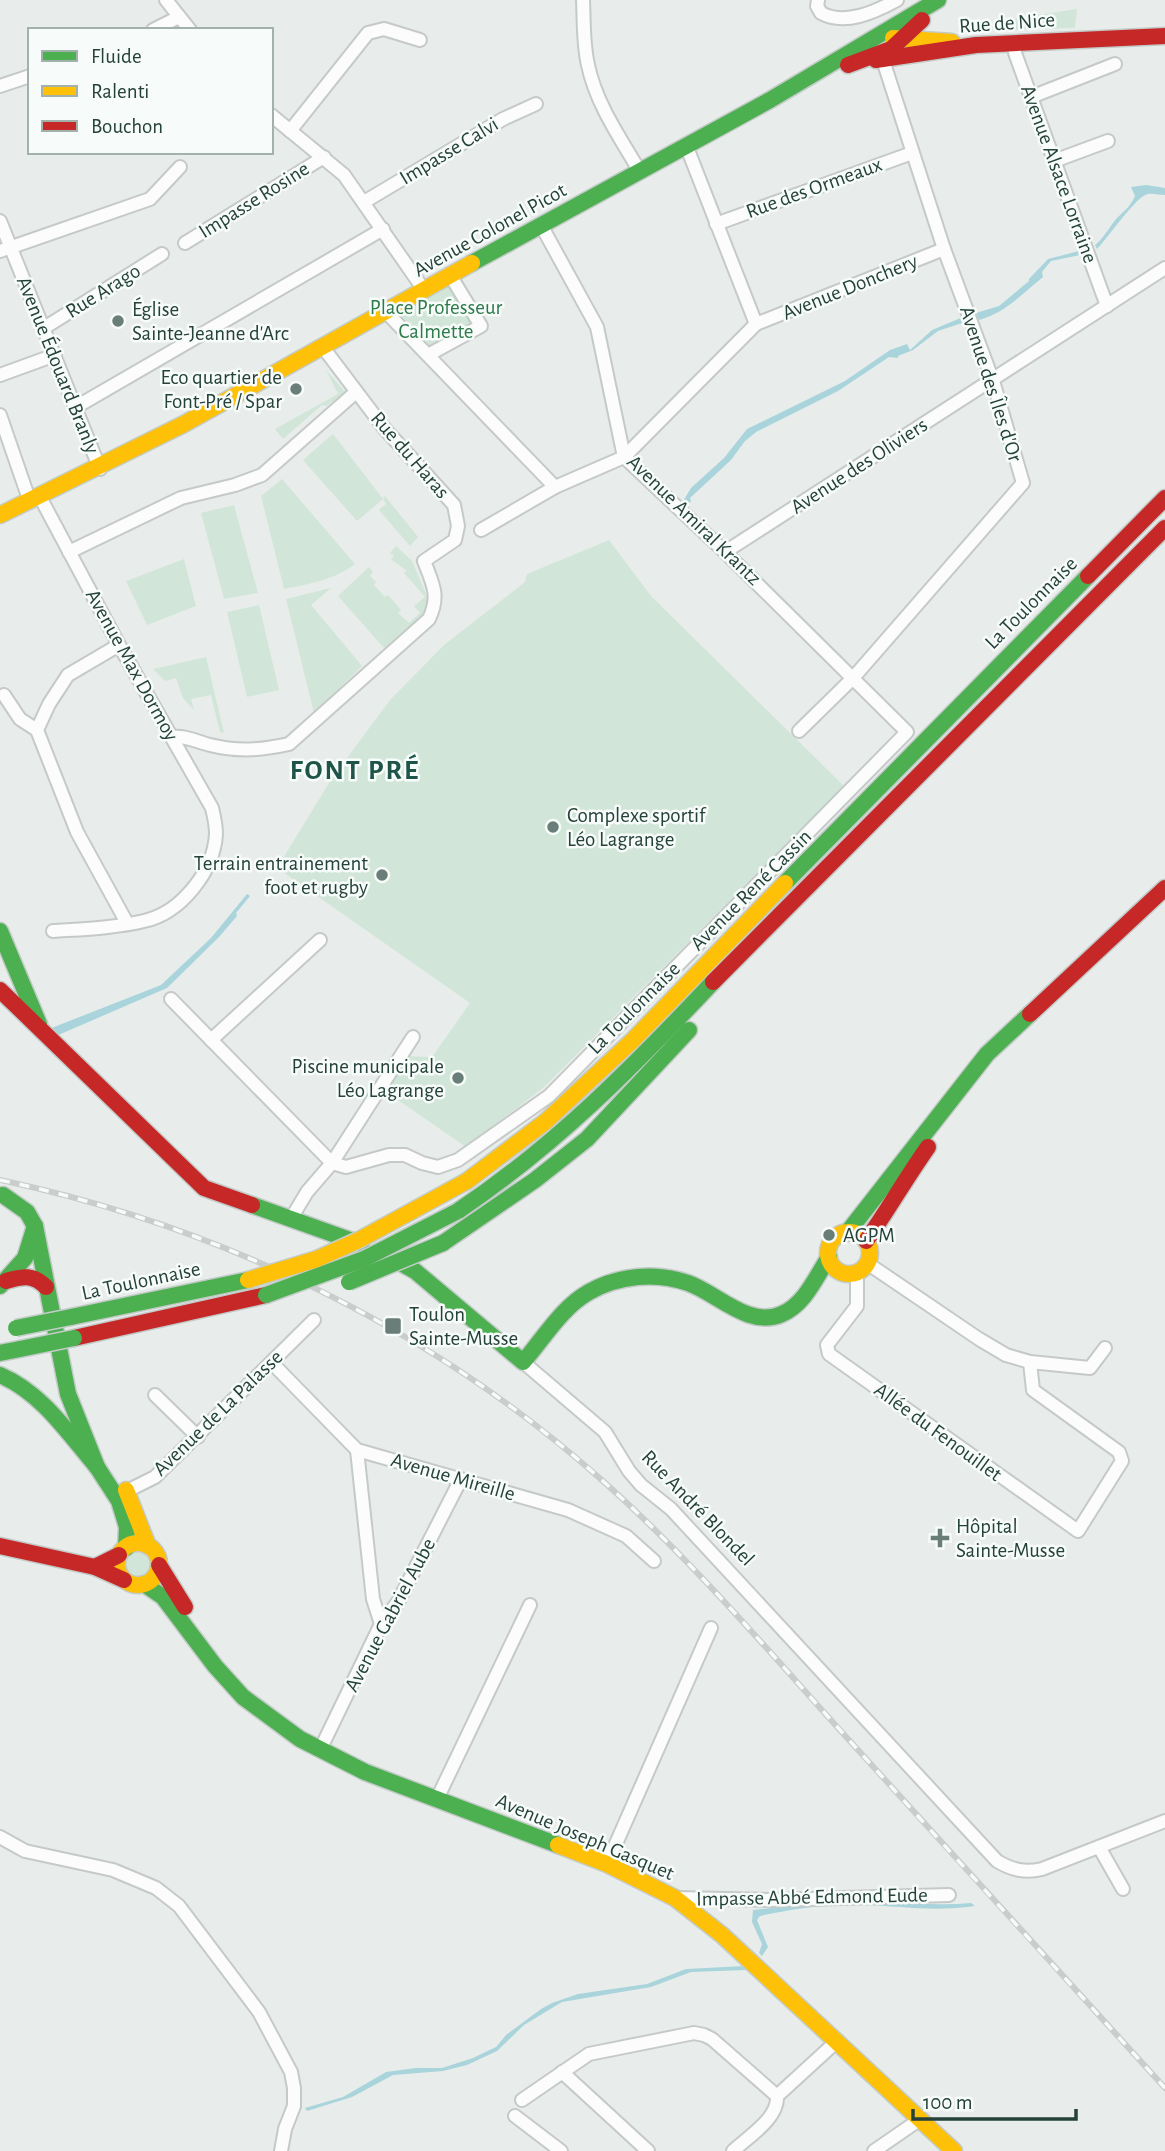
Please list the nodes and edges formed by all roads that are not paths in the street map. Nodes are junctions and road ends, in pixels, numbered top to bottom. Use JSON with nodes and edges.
{"nodes":[{"id":1,"x":166,"y":0,"type":"edge"},
{"id":2,"x":583,"y":0,"type":"edge"},
{"id":3,"x":818,"y":0,"type":"edge"},
{"id":4,"x":897,"y":0,"type":"edge"},
{"id":5,"x":939,"y":0,"type":"edge"},
{"id":6,"x":179,"y":17,"type":"junction"},
{"id":7,"x":924,"y":18,"type":"junction"},
{"id":8,"x":157,"y":28,"type":"edge"},
{"id":9,"x":188,"y":28,"type":"edge"},
{"id":10,"x":1165,"y":36,"type":"edge"},
{"id":11,"x":905,"y":37,"type":"junction"},
{"id":12,"x":420,"y":40,"type":"dead end"},
{"id":13,"x":936,"y":40,"type":"junction"},
{"id":14,"x":1014,"y":42,"type":"junction"},
{"id":15,"x":976,"y":45,"type":"junction"},
{"id":16,"x":880,"y":51,"type":"junction"},
{"id":17,"x":1115,"y":64,"type":"dead end"},
{"id":18,"x":813,"y":75,"type":"junction"},
{"id":19,"x":28,"y":77,"type":"edge"},
{"id":20,"x":0,"y":86,"type":"edge"},
{"id":21,"x":1031,"y":97,"type":"junction"},
{"id":22,"x":536,"y":104,"type":"dead end"},
{"id":23,"x":273,"y":117,"type":"edge"},
{"id":24,"x":290,"y":131,"type":"junction"},
{"id":25,"x":1108,"y":142,"type":"dead end"},
{"id":26,"x":686,"y":145,"type":"junction"},
{"id":27,"x":912,"y":153,"type":"junction"},
{"id":28,"x":324,"y":157,"type":"junction"},
{"id":29,"x":1055,"y":161,"type":"junction"},
{"id":30,"x":180,"y":167,"type":"dead end"},
{"id":31,"x":640,"y":172,"type":"junction"},
{"id":32,"x":364,"y":202,"type":"junction"},
{"id":33,"x":0,"y":222,"type":"edge"},
{"id":34,"x":716,"y":224,"type":"junction"},
{"id":35,"x":541,"y":225,"type":"junction"},
{"id":36,"x":383,"y":229,"type":"junction"},
{"id":37,"x":185,"y":243,"type":"dead end"},
{"id":38,"x":5,"y":249,"type":"edge"},
{"id":39,"x":944,"y":249,"type":"junction"},
{"id":40,"x":162,"y":254,"type":"dead end"},
{"id":41,"x":1165,"y":268,"type":"edge"},
{"id":42,"x":450,"y":275,"type":"junction"},
{"id":43,"x":424,"y":290,"type":"junction"},
{"id":44,"x":1107,"y":306,"type":"junction"},
{"id":45,"x":386,"y":312,"type":"junction"},
{"id":46,"x":756,"y":324,"type":"junction"},
{"id":47,"x":44,"y":328,"type":"junction"},
{"id":48,"x":322,"y":346,"type":"junction"},
{"id":49,"x":55,"y":355,"type":"junction"},
{"id":50,"x":428,"y":355,"type":"junction"},
{"id":51,"x":0,"y":375,"type":"edge"},
{"id":52,"x":993,"y":381,"type":"junction"},
{"id":53,"x":356,"y":392,"type":"junction"},
{"id":54,"x":76,"y":407,"type":"junction"},
{"id":55,"x":0,"y":415,"type":"edge"},
{"id":56,"x":624,"y":457,"type":"junction"},
{"id":57,"x":100,"y":468,"type":"junction"},
{"id":58,"x":555,"y":487,"type":"junction"},
{"id":59,"x":1165,"y":498,"type":"edge"},
{"id":60,"x":35,"y":499,"type":"junction"},
{"id":61,"x":0,"y":515,"type":"edge"},
{"id":62,"x":1165,"y":528,"type":"edge"},
{"id":63,"x":481,"y":530,"type":"dead end"},
{"id":64,"x":69,"y":552,"type":"junction"},
{"id":65,"x":725,"y":552,"type":"junction"},
{"id":66,"x":119,"y":645,"type":"junction"},
{"id":67,"x":853,"y":678,"type":"junction"},
{"id":68,"x":4,"y":695,"type":"dead end"},
{"id":69,"x":37,"y":730,"type":"junction"},
{"id":70,"x":799,"y":731,"type":"dead end"},
{"id":71,"x":907,"y":732,"type":"joint"},
{"id":72,"x":172,"y":737,"type":"junction"},
{"id":73,"x":1165,"y":888,"type":"edge"},
{"id":74,"x":127,"y":923,"type":"junction"},
{"id":75,"x":0,"y":931,"type":"edge"},
{"id":76,"x":53,"y":931,"type":"dead end"},
{"id":77,"x":320,"y":940,"type":"dead end"},
{"id":78,"x":727,"y":967,"type":"junction"},
{"id":79,"x":26,"y":993,"type":"junction"},
{"id":80,"x":5,"y":995,"type":"edge"},
{"id":81,"x":171,"y":999,"type":"dead end"},
{"id":82,"x":40,"y":1027,"type":"junction"},
{"id":83,"x":413,"y":1037,"type":"dead end"},
{"id":84,"x":211,"y":1040,"type":"junction"},
{"id":85,"x":952,"y":1100,"type":"junction"},
{"id":86,"x":332,"y":1163,"type":"junction"},
{"id":87,"x":1,"y":1195,"type":"edge"},
{"id":88,"x":292,"y":1217,"type":"junction"},
{"id":89,"x":35,"y":1226,"type":"junction"},
{"id":90,"x":846,"y":1233,"type":"junction"},
{"id":91,"x":866,"y":1241,"type":"junction"},
{"id":92,"x":833,"y":1264,"type":"junction"},
{"id":93,"x":862,"y":1268,"type":"junction"},
{"id":94,"x":3,"y":1284,"type":"edge"},
{"id":95,"x":46,"y":1287,"type":"junction"},
{"id":96,"x":268,"y":1301,"type":"junction"},
{"id":97,"x":51,"y":1307,"type":"junction"},
{"id":98,"x":314,"y":1320,"type":"dead end"},
{"id":99,"x":8,"y":1329,"type":"edge"},
{"id":100,"x":1105,"y":1348,"type":"dead end"},
{"id":101,"x":0,"y":1353,"type":"edge"},
{"id":102,"x":523,"y":1362,"type":"junction"},
{"id":103,"x":1030,"y":1362,"type":"junction"},
{"id":104,"x":272,"y":1363,"type":"junction"},
{"id":105,"x":0,"y":1376,"type":"edge"},
{"id":106,"x":155,"y":1395,"type":"dead end"},
{"id":107,"x":85,"y":1436,"type":"junction"},
{"id":108,"x":198,"y":1437,"type":"junction"},
{"id":109,"x":357,"y":1450,"type":"junction"},
{"id":110,"x":97,"y":1467,"type":"junction"},
{"id":111,"x":461,"y":1479,"type":"junction"},
{"id":112,"x":123,"y":1496,"type":"junction"},
{"id":113,"x":0,"y":1546,"type":"edge"},
{"id":114,"x":148,"y":1546,"type":"junction"},
{"id":115,"x":123,"y":1551,"type":"junction"},
{"id":116,"x":654,"y":1561,"type":"dead end"},
{"id":117,"x":159,"y":1565,"type":"junction"},
{"id":118,"x":95,"y":1567,"type":"junction"},
{"id":119,"x":124,"y":1580,"type":"junction"},
{"id":120,"x":144,"y":1584,"type":"junction"},
{"id":121,"x":530,"y":1605,"type":"dead end"},
{"id":122,"x":186,"y":1618,"type":"junction"},
{"id":123,"x":381,"y":1624,"type":"junction"},
{"id":124,"x":710,"y":1628,"type":"dead end"},
{"id":125,"x":320,"y":1750,"type":"junction"},
{"id":126,"x":437,"y":1799,"type":"junction"},
{"id":127,"x":1165,"y":1821,"type":"edge"},
{"id":128,"x":0,"y":1837,"type":"edge"},
{"id":129,"x":1099,"y":1847,"type":"junction"},
{"id":130,"x":607,"y":1864,"type":"junction"},
{"id":131,"x":1123,"y":1889,"type":"dead end"},
{"id":132,"x":948,"y":1895,"type":"dead end"},
{"id":133,"x":675,"y":1898,"type":"junction"},
{"id":134,"x":836,"y":2042,"type":"junction"},
{"id":135,"x":562,"y":2072,"type":"junction"},
{"id":136,"x":777,"y":2096,"type":"junction"},
{"id":137,"x":522,"y":2100,"type":"dead end"},
{"id":138,"x":515,"y":2116,"type":"dead end"},
{"id":139,"x":919,"y":2120,"type":"junction"},
{"id":140,"x":281,"y":2151,"type":"edge"},
{"id":141,"x":561,"y":2151,"type":"edge"},
{"id":142,"x":648,"y":2151,"type":"edge"},
{"id":143,"x":733,"y":2151,"type":"edge"},
{"id":144,"x":874,"y":2151,"type":"edge"},
{"id":145,"x":954,"y":2151,"type":"edge"}],
"edges":[{"from":1,"to":6,"type":"street"},
{"from":2,"to":31,"type":"street"},
{"from":3,"to":4,"type":"street"},
{"from":5,"to":7,"type":"main road","name":"Avenue Colonel Picot"},
{"from":5,"to":16,"type":"main road","name":"Avenue Colonel Picot"},
{"from":6,"to":8,"type":"street"},
{"from":6,"to":9,"type":"street"},
{"from":7,"to":11,"type":"main road","name":"Avenue Colonel Picot"},
{"from":7,"to":13,"type":"main road","name":"Rue de Nice"},
{"from":10,"to":14,"type":"main road","name":"Rue de Nice"},
{"from":11,"to":13,"type":"main road","name":"Rue de Nice"},
{"from":11,"to":16,"type":"main road","name":"Rue de Nice"},
{"from":12,"to":24,"type":"street"},
{"from":13,"to":15,"type":"main road"},
{"from":14,"to":15,"type":"main road","name":"Rue de Nice"},
{"from":14,"to":21,"type":"street","name":"Avenue Alsace Lorraine"},
{"from":15,"to":16,"type":"main road","name":"Rue de Nice"},
{"from":16,"to":18,"type":"main road","name":"Avenue Colonel Picot"},
{"from":16,"to":18,"type":"main road","name":"Avenue Colonel Picot"},
{"from":16,"to":27,"type":"street","name":"Avenue des Îles d'Or"},
{"from":17,"to":21,"type":"street"},
{"from":18,"to":26,"type":"main road","name":"Avenue Colonel Picot"},
{"from":19,"to":20,"type":"street"},
{"from":21,"to":29,"type":"street","name":"Avenue Alsace Lorraine"},
{"from":22,"to":32,"type":"street","name":"Impasse Calvi"},
{"from":23,"to":24,"type":"street"},
{"from":24,"to":28,"type":"street"},
{"from":25,"to":29,"type":"street"},
{"from":26,"to":31,"type":"main road","name":"Avenue Colonel Picot"},
{"from":26,"to":34,"type":"street"},
{"from":27,"to":34,"type":"street","name":"Rue des Ormeaux"},
{"from":27,"to":39,"type":"street","name":"Avenue des Îles d'Or"},
{"from":28,"to":32,"type":"street"},
{"from":28,"to":37,"type":"street","name":"Impasse Rosine"},
{"from":29,"to":44,"type":"street","name":"Avenue Alsace Lorraine"},
{"from":30,"to":38,"type":"street"},
{"from":31,"to":35,"type":"main road","name":"Avenue Colonel Picot"},
{"from":32,"to":36,"type":"street"},
{"from":33,"to":38,"type":"street","name":"Avenue Édouard Branly"},
{"from":34,"to":46,"type":"street"},
{"from":35,"to":42,"type":"main road","name":"Avenue Colonel Picot"},
{"from":35,"to":56,"type":"street","name":"Avenue Amiral Krantz"},
{"from":36,"to":43,"type":"street"},
{"from":36,"to":54,"type":"street"},
{"from":38,"to":47,"type":"street","name":"Avenue Édouard Branly"},
{"from":39,"to":46,"type":"street","name":"Avenue Donchery"},
{"from":39,"to":52,"type":"street","name":"Avenue des Îles d'Or"},
{"from":40,"to":47,"type":"street","name":"Rue Arago"},
{"from":41,"to":44,"type":"street","name":"Avenue des Oliviers"},
{"from":42,"to":43,"type":"main road","name":"Avenue Colonel Picot"},
{"from":42,"to":50,"type":"street"},
{"from":43,"to":45,"type":"main road","name":"Avenue Colonel Picot"},
{"from":44,"to":52,"type":"street","name":"Avenue des Oliviers"},
{"from":45,"to":48,"type":"main road","name":"Avenue Colonel Picot"},
{"from":45,"to":50,"type":"street"},
{"from":46,"to":56,"type":"street"},
{"from":47,"to":49,"type":"street","name":"Avenue Édouard Branly"},
{"from":48,"to":53,"type":"street","name":"Rue du Haras"},
{"from":48,"to":57,"type":"main road","name":"Avenue Colonel Picot"},
{"from":49,"to":51,"type":"street"},
{"from":49,"to":54,"type":"street","name":"Avenue Édouard Branly"},
{"from":50,"to":58,"type":"street"},
{"from":52,"to":65,"type":"street","name":"Avenue des Oliviers"},
{"from":52,"to":67,"type":"street","name":"Avenue des Îles d'Or"},
{"from":53,"to":64,"type":"street"},
{"from":53,"to":72,"type":"street","name":"Rue du Haras"},
{"from":54,"to":57,"type":"street","name":"Avenue Édouard Branly"},
{"from":55,"to":60,"type":"street","name":"Avenue Max Dormoy"},
{"from":56,"to":58,"type":"street"},
{"from":56,"to":65,"type":"street","name":"Avenue Amiral Krantz"},
{"from":57,"to":60,"type":"main road","name":"Avenue Colonel Picot"},
{"from":58,"to":63,"type":"street"},
{"from":59,"to":99,"type":"main road","name":"La Toulonnaise","bridge":true},
{"from":60,"to":61,"type":"main road","name":"Avenue Colonel Picot"},
{"from":60,"to":64,"type":"street","name":"Avenue Max Dormoy"},
{"from":62,"to":78,"type":"main road","name":"La Toulonnaise"},
{"from":64,"to":66,"type":"street","name":"Avenue Max Dormoy"},
{"from":65,"to":67,"type":"street","name":"Avenue Amiral Krantz"},
{"from":66,"to":69,"type":"street"},
{"from":66,"to":72,"type":"street","name":"Avenue Max Dormoy"},
{"from":67,"to":70,"type":"street"},
{"from":67,"to":71,"type":"street","name":"Avenue Amiral Krantz"},
{"from":68,"to":69,"type":"street"},
{"from":69,"to":74,"type":"street"},
{"from":71,"to":86,"type":"street","name":"Avenue René Cassin"},
{"from":72,"to":74,"type":"street","name":"Avenue Max Dormoy"},
{"from":73,"to":85,"type":"main road"},
{"from":74,"to":76,"type":"street"},
{"from":75,"to":79,"type":"main road"},
{"from":77,"to":84,"type":"street"},
{"from":78,"to":96,"type":"main road","name":"La Toulonnaise","bridge":true},
{"from":78,"to":96,"type":"main road","bridge":true},
{"from":79,"to":80,"type":"street"},
{"from":79,"to":82,"type":"main road"},
{"from":80,"to":82,"type":"main road","name":"Rue André Blondel"},
{"from":81,"to":84,"type":"street"},
{"from":82,"to":88,"type":"main road","name":"Rue André Blondel"},
{"from":83,"to":86,"type":"street"},
{"from":84,"to":86,"type":"street"},
{"from":85,"to":90,"type":"main road"},
{"from":85,"to":91,"type":"main road"},
{"from":86,"to":88,"type":"street"},
{"from":87,"to":89,"type":"main road"},
{"from":87,"to":97,"type":"main road"},
{"from":88,"to":102,"type":"main road","name":"Rue André Blondel"},
{"from":89,"to":94,"type":"main road"},
{"from":89,"to":95,"type":"main road"},
{"from":90,"to":91,"type":"main road"},
{"from":90,"to":92,"type":"main road"},
{"from":91,"to":93,"type":"main road"},
{"from":92,"to":93,"type":"main road"},
{"from":92,"to":102,"type":"main road"},
{"from":93,"to":103,"type":"street"},
{"from":93,"to":103,"type":"street","name":"Allée du Fenouillet"},
{"from":94,"to":95,"type":"main road"},
{"from":95,"to":97,"type":"main road"},
{"from":96,"to":101,"type":"main road","name":"La Toulonnaise","bridge":true},
{"from":97,"to":107,"type":"main road"},
{"from":98,"to":104,"type":"street","name":"Avenue de La Palasse"},
{"from":100,"to":103,"type":"street"},
{"from":102,"to":129,"type":"street","name":"Rue André Blondel"},
{"from":104,"to":108,"type":"street","name":"Avenue de La Palasse"},
{"from":104,"to":109,"type":"street"},
{"from":105,"to":110,"type":"main road"},
{"from":106,"to":108,"type":"street"},
{"from":107,"to":110,"type":"main road"},
{"from":107,"to":112,"type":"main road"},
{"from":108,"to":112,"type":"street","name":"Avenue de La Palasse"},
{"from":109,"to":111,"type":"street","name":"Avenue Mireille"},
{"from":109,"to":123,"type":"street"},
{"from":110,"to":112,"type":"main road"},
{"from":111,"to":116,"type":"street","name":"Avenue Mireille"},
{"from":111,"to":123,"type":"street","name":"Avenue Gabriel Aube"},
{"from":112,"to":114,"type":"main road"},
{"from":112,"to":115,"type":"main road"},
{"from":113,"to":118,"type":"main road"},
{"from":114,"to":115,"type":"main road"},
{"from":114,"to":117,"type":"main road"},
{"from":115,"to":118,"type":"main road"},
{"from":115,"to":119,"type":"main road"},
{"from":117,"to":120,"type":"main road"},
{"from":117,"to":122,"type":"main road","name":"Avenue Joseph Gasquet"},
{"from":118,"to":119,"type":"main road"},
{"from":119,"to":120,"type":"main road"},
{"from":120,"to":122,"type":"main road","name":"Avenue Joseph Gasquet"},
{"from":121,"to":126,"type":"street"},
{"from":122,"to":125,"type":"main road","name":"Avenue Joseph Gasquet"},
{"from":123,"to":125,"type":"street","name":"Avenue Gabriel Aube"},
{"from":124,"to":130,"type":"street"},
{"from":125,"to":126,"type":"main road","name":"Avenue Joseph Gasquet"},
{"from":126,"to":130,"type":"main road","name":"Avenue Joseph Gasquet"},
{"from":127,"to":129,"type":"street"},
{"from":128,"to":140,"type":"street"},
{"from":129,"to":131,"type":"street"},
{"from":130,"to":133,"type":"main road","name":"Avenue Joseph Gasquet"},
{"from":132,"to":133,"type":"street","name":"Impasse Abbé Edmond Eude"},
{"from":133,"to":134,"type":"main road","name":"Avenue Joseph Gasquet"},
{"from":134,"to":136,"type":"street"},
{"from":134,"to":139,"type":"main road","name":"Avenue Joseph Gasquet"},
{"from":135,"to":136,"type":"street"},
{"from":135,"to":137,"type":"street"},
{"from":135,"to":142,"type":"street"},
{"from":136,"to":143,"type":"street"},
{"from":138,"to":141,"type":"street"},
{"from":139,"to":144,"type":"street"},
{"from":139,"to":145,"type":"main road","name":"Avenue Joseph Gasquet"}]}
